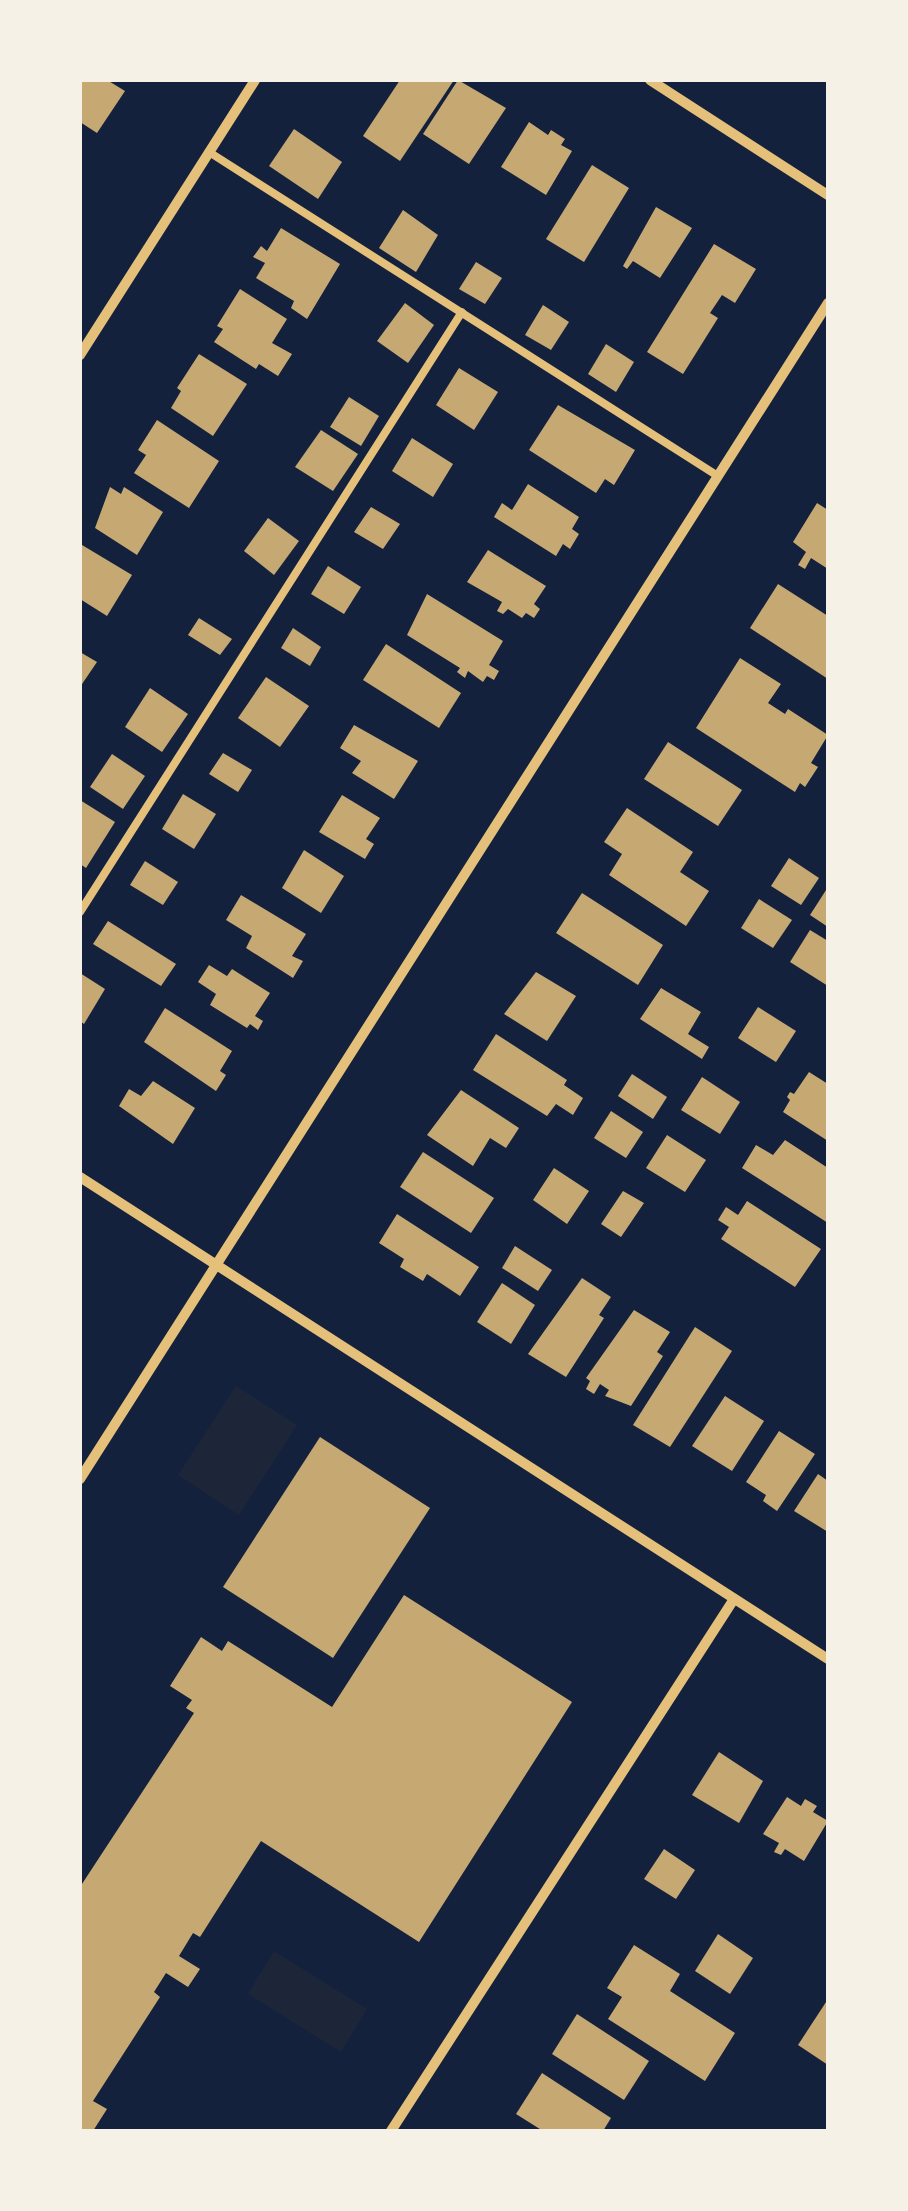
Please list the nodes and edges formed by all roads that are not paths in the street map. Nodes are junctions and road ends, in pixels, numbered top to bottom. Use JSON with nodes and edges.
{"nodes":[{"id":1,"x":255,"y":80,"type":"edge"},
{"id":2,"x":650,"y":80,"type":"edge"},
{"id":3,"x":209,"y":152,"type":"junction"},
{"id":4,"x":828,"y":195,"type":"edge"},
{"id":5,"x":828,"y":303,"type":"edge"},
{"id":6,"x":462,"y":312,"type":"junction"},
{"id":7,"x":80,"y":355,"type":"edge"},
{"id":8,"x":718,"y":476,"type":"junction"},
{"id":9,"x":80,"y":912,"type":"edge"},
{"id":10,"x":80,"y":1177,"type":"edge"},
{"id":11,"x":216,"y":1265,"type":"junction"},
{"id":12,"x":80,"y":1479,"type":"edge"},
{"id":13,"x":734,"y":1598,"type":"junction"},
{"id":14,"x":828,"y":1659,"type":"edge"},
{"id":15,"x":391,"y":2131,"type":"edge"}],
"edges":[{"from":1,"to":3,"type":"street"},
{"from":2,"to":4,"type":"street"},
{"from":3,"to":6,"type":"lane"},
{"from":3,"to":7,"type":"street"},
{"from":5,"to":8,"type":"street"},
{"from":6,"to":8,"type":"lane"},
{"from":6,"to":9,"type":"lane"},
{"from":8,"to":11,"type":"street"},
{"from":10,"to":11,"type":"street"},
{"from":11,"to":12,"type":"street"},
{"from":11,"to":13,"type":"street"},
{"from":13,"to":14,"type":"street"},
{"from":13,"to":15,"type":"street"}]}
